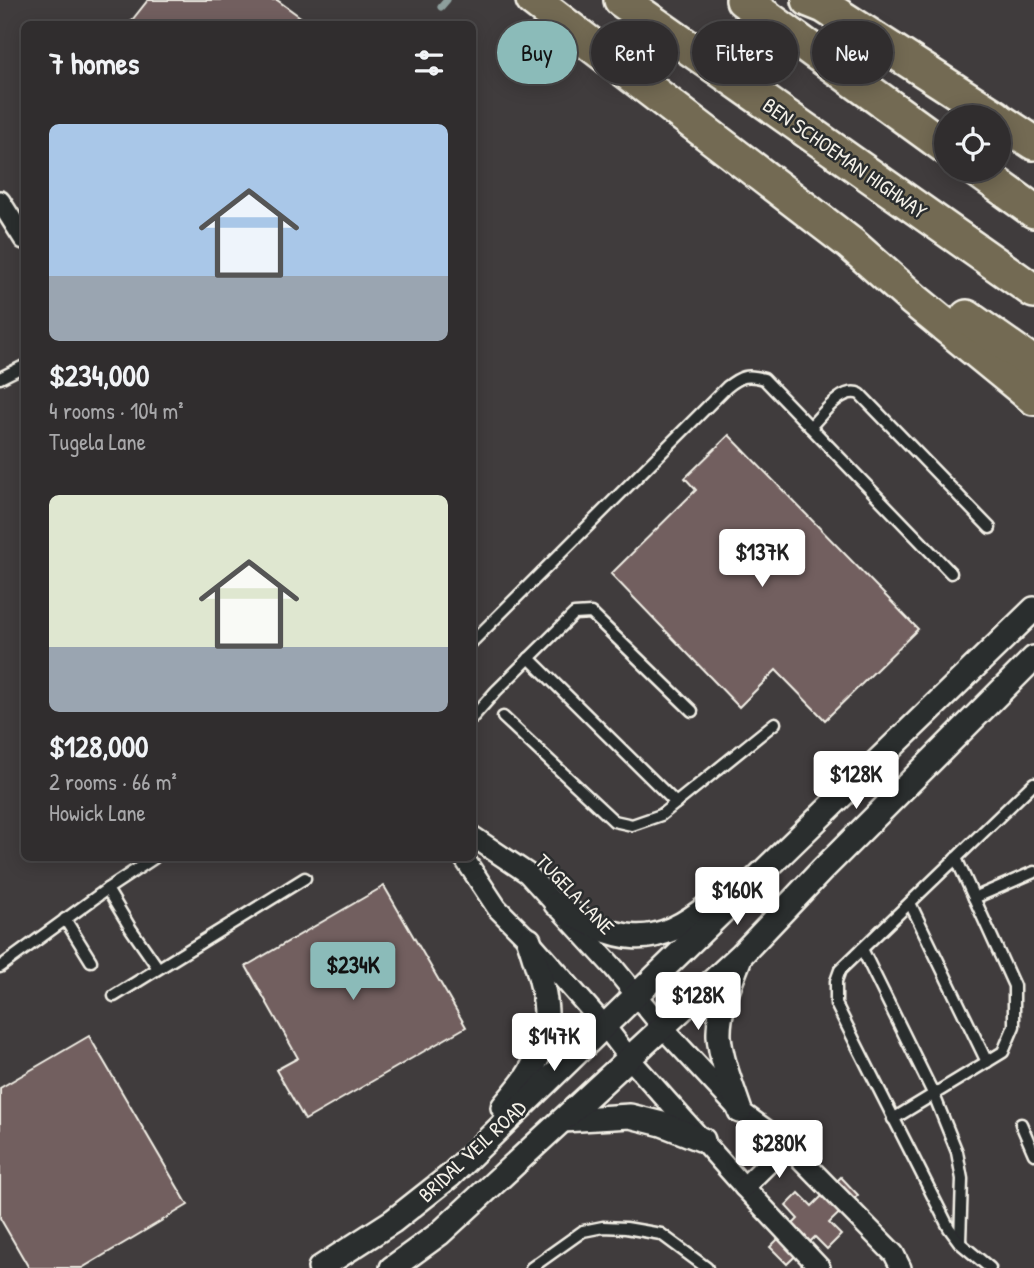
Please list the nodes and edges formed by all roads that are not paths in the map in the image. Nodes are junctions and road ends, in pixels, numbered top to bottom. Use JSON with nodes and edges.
{"nodes":[{"id":1,"x":533,"y":0,"type":"edge"},
{"id":2,"x":621,"y":0,"type":"edge"},
{"id":3,"x":743,"y":0,"type":"edge"},
{"id":4,"x":808,"y":0,"type":"edge"},
{"id":5,"x":978,"y":105,"type":"edge"},
{"id":6,"x":1011,"y":127,"type":"edge"},
{"id":7,"x":934,"y":139,"type":"edge"},
{"id":8,"x":1034,"y":143,"type":"edge"},
{"id":9,"x":750,"y":165,"type":"junction"},
{"id":10,"x":993,"y":182,"type":"edge"},
{"id":11,"x":0,"y":201,"type":"edge"},
{"id":12,"x":1034,"y":211,"type":"edge"},
{"id":13,"x":21,"y":234,"type":"edge"},
{"id":14,"x":1034,"y":291,"type":"edge"},
{"id":15,"x":1034,"y":364,"type":"edge"},
{"id":16,"x":21,"y":368,"type":"edge"},
{"id":17,"x":0,"y":378,"type":"edge"},
{"id":18,"x":1034,"y":398,"type":"edge"},
{"id":19,"x":810,"y":427,"type":"junction"},
{"id":20,"x":990,"y":528,"type":"dead end"},
{"id":21,"x":951,"y":573,"type":"dead end"},
{"id":22,"x":1034,"y":609,"type":"edge"},
{"id":23,"x":476,"y":638,"type":"edge"},
{"id":24,"x":529,"y":658,"type":"junction"},
{"id":25,"x":1034,"y":658,"type":"edge"},
{"id":26,"x":692,"y":711,"type":"dead end"},
{"id":27,"x":476,"y":714,"type":"edge"},
{"id":28,"x":503,"y":717,"type":"dead end"},
{"id":29,"x":775,"y":723,"type":"dead end"},
{"id":30,"x":867,"y":769,"type":"junction"},
{"id":31,"x":1034,"y":783,"type":"edge"},
{"id":32,"x":676,"y":803,"type":"junction"},
{"id":33,"x":476,"y":839,"type":"edge"},
{"id":34,"x":957,"y":858,"type":"junction"},
{"id":35,"x":149,"y":861,"type":"edge"},
{"id":36,"x":466,"y":861,"type":"edge"},
{"id":37,"x":1034,"y":872,"type":"edge"},
{"id":38,"x":305,"y":878,"type":"dead end"},
{"id":39,"x":107,"y":889,"type":"junction"},
{"id":40,"x":974,"y":898,"type":"junction"},
{"id":41,"x":910,"y":903,"type":"junction"},
{"id":42,"x":556,"y":904,"type":"junction"},
{"id":43,"x":65,"y":919,"type":"junction"},
{"id":44,"x":529,"y":940,"type":"junction"},
{"id":45,"x":862,"y":949,"type":"junction"},
{"id":46,"x":742,"y":954,"type":"junction"},
{"id":47,"x":90,"y":961,"type":"dead end"},
{"id":48,"x":0,"y":967,"type":"edge"},
{"id":49,"x":158,"y":968,"type":"junction"},
{"id":50,"x":636,"y":994,"type":"junction"},
{"id":51,"x":114,"y":996,"type":"dead end"},
{"id":52,"x":604,"y":1025,"type":"junction"},
{"id":53,"x":662,"y":1027,"type":"junction"},
{"id":54,"x":630,"y":1059,"type":"junction"},
{"id":55,"x":987,"y":1062,"type":"junction"},
{"id":56,"x":934,"y":1095,"type":"junction"},
{"id":57,"x":740,"y":1111,"type":"junction"},
{"id":58,"x":893,"y":1119,"type":"junction"},
{"id":59,"x":564,"y":1120,"type":"junction"},
{"id":60,"x":1021,"y":1124,"type":"dead end"},
{"id":61,"x":703,"y":1140,"type":"junction"},
{"id":62,"x":787,"y":1145,"type":"junction"},
{"id":63,"x":1034,"y":1154,"type":"edge"},
{"id":64,"x":450,"y":1176,"type":"junction"},
{"id":65,"x":744,"y":1187,"type":"junction"},
{"id":66,"x":960,"y":1243,"type":"junction"},
{"id":67,"x":320,"y":1268,"type":"edge"},
{"id":68,"x":392,"y":1268,"type":"edge"},
{"id":69,"x":531,"y":1268,"type":"edge"},
{"id":70,"x":707,"y":1268,"type":"edge"},
{"id":71,"x":820,"y":1268,"type":"edge"},
{"id":72,"x":901,"y":1268,"type":"edge"},
{"id":73,"x":990,"y":1268,"type":"edge"}],
"edges":[{"from":1,"to":9,"type":"highway"},
{"from":2,"to":14,"type":"highway","name":"BEN SCHOEMAN HIGHWAY"},
{"from":3,"to":7,"type":"highway"},
{"from":4,"to":5,"type":"highway"},
{"from":6,"to":8,"type":"highway"},
{"from":9,"to":15,"type":"highway"},
{"from":9,"to":18,"type":"highway"},
{"from":10,"to":12,"type":"highway"},
{"from":11,"to":13,"type":"street"},
{"from":16,"to":17,"type":"lane"},
{"from":19,"to":20,"type":"lane"},
{"from":19,"to":21,"type":"lane"},
{"from":19,"to":23,"type":"lane"},
{"from":22,"to":30,"type":"street","name":"BRIDAL VEIL ROAD"},
{"from":24,"to":26,"type":"lane"},
{"from":24,"to":27,"type":"lane"},
{"from":24,"to":32,"type":"lane"},
{"from":25,"to":46,"type":"street","name":"BRIDAL VEIL ROAD"},
{"from":28,"to":32,"type":"lane"},
{"from":29,"to":32,"type":"lane"},
{"from":30,"to":42,"type":"street"},
{"from":30,"to":50,"type":"street","name":"BRIDAL VEIL ROAD"},
{"from":31,"to":34,"type":"lane"},
{"from":33,"to":42,"type":"street","name":"TUGELA LANE"},
{"from":34,"to":40,"type":"lane"},
{"from":34,"to":41,"type":"lane"},
{"from":35,"to":39,"type":"lane"},
{"from":36,"to":44,"type":"street"},
{"from":37,"to":40,"type":"lane"},
{"from":38,"to":49,"type":"lane"},
{"from":39,"to":43,"type":"lane"},
{"from":39,"to":49,"type":"lane"},
{"from":40,"to":55,"type":"lane"},
{"from":41,"to":45,"type":"lane"},
{"from":41,"to":55,"type":"lane"},
{"from":42,"to":50,"type":"street","name":"TUGELA LANE"},
{"from":43,"to":47,"type":"lane"},
{"from":43,"to":48,"type":"lane"},
{"from":44,"to":52,"type":"street"},
{"from":44,"to":64,"type":"street"},
{"from":45,"to":56,"type":"lane"},
{"from":45,"to":58,"type":"lane"},
{"from":46,"to":53,"type":"street","name":"BRIDAL VEIL ROAD"},
{"from":46,"to":57,"type":"street"},
{"from":49,"to":51,"type":"lane"},
{"from":50,"to":52,"type":"street","name":"BRIDAL VEIL ROAD"},
{"from":50,"to":53,"type":"street","name":"TUGELA LANE"},
{"from":52,"to":54,"type":"street"},
{"from":52,"to":64,"type":"street","name":"BRIDAL VEIL ROAD"},
{"from":53,"to":54,"type":"street","name":"BRIDAL VEIL ROAD"},
{"from":53,"to":57,"type":"street","name":"TUGELA LANE"},
{"from":54,"to":59,"type":"street","name":"BRIDAL VEIL ROAD"},
{"from":54,"to":61,"type":"street"},
{"from":55,"to":56,"type":"lane"},
{"from":56,"to":58,"type":"lane"},
{"from":56,"to":66,"type":"lane"},
{"from":57,"to":62,"type":"street","name":"TUGELA LANE"},
{"from":58,"to":66,"type":"lane"},
{"from":59,"to":61,"type":"street"},
{"from":59,"to":68,"type":"street","name":"BRIDAL VEIL ROAD"},
{"from":60,"to":63,"type":"lane"},
{"from":61,"to":65,"type":"street"},
{"from":62,"to":65,"type":"street"},
{"from":62,"to":72,"type":"street","name":"TUGELA LANE"},
{"from":64,"to":67,"type":"street","name":"BRIDAL VEIL ROAD"},
{"from":65,"to":71,"type":"street"},
{"from":66,"to":73,"type":"lane"},
{"from":69,"to":70,"type":"lane"}]}
